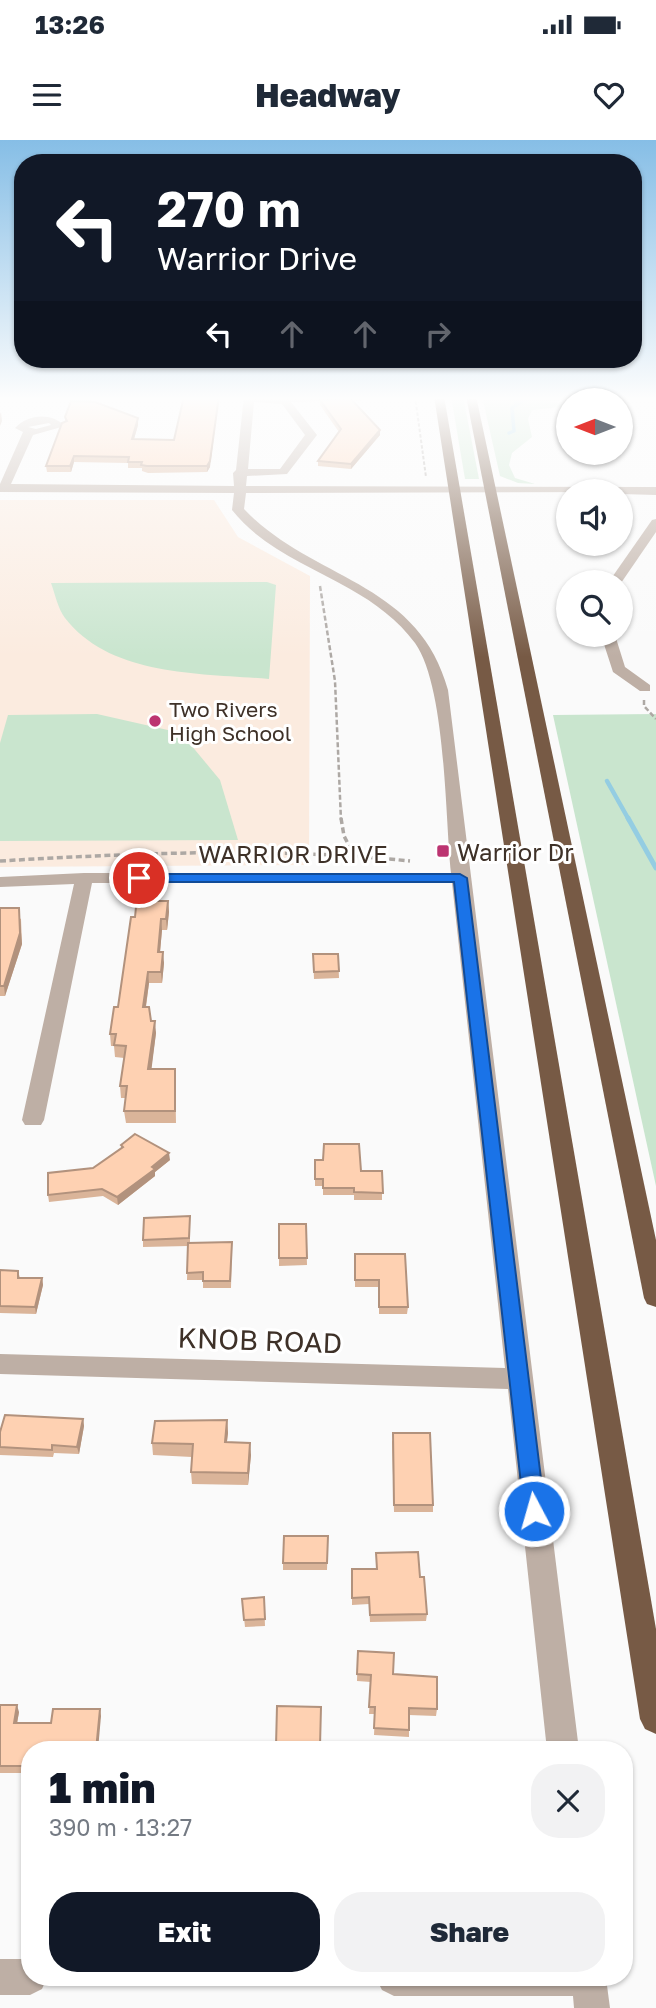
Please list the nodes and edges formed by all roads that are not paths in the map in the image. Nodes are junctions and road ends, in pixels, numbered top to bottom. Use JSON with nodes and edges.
{"nodes":[{"id":1,"x":165,"y":483,"type":"edge"},
{"id":2,"x":239,"y":483,"type":"edge"},
{"id":3,"x":291,"y":483,"type":"edge"},
{"id":4,"x":452,"y":483,"type":"edge"},
{"id":5,"x":488,"y":483,"type":"edge"},
{"id":6,"x":2,"y":488,"type":"edge"},
{"id":7,"x":453,"y":490,"type":"junction"},
{"id":8,"x":490,"y":491,"type":"junction"},
{"id":9,"x":656,"y":491,"type":"edge"},
{"id":10,"x":656,"y":523,"type":"edge"},
{"id":11,"x":623,"y":570,"type":"edge"},
{"id":12,"x":612,"y":647,"type":"edge"},
{"id":13,"x":645,"y":688,"type":"road end"},
{"id":14,"x":84,"y":878,"type":"junction"},
{"id":15,"x":460,"y":878,"type":"junction"},
{"id":16,"x":0,"y":882,"type":"edge"},
{"id":17,"x":33,"y":1120,"type":"dead end"},
{"id":18,"x":656,"y":1297,"type":"edge"},
{"id":19,"x":0,"y":1364,"type":"edge"},
{"id":20,"x":519,"y":1379,"type":"junction"},
{"id":21,"x":656,"y":1719,"type":"edge"},
{"id":22,"x":562,"y":1741,"type":"edge"},
{"id":23,"x":0,"y":1977,"type":"edge"},
{"id":24,"x":21,"y":1977,"type":"edge"},
{"id":25,"x":590,"y":1986,"type":"edge"},
{"id":26,"x":592,"y":2008,"type":"edge"}],
"edges":[{"from":1,"to":6,"type":"street"},
{"from":2,"to":15,"type":"street"},
{"from":3,"to":7,"type":"street"},
{"from":4,"to":7,"type":"highway"},
{"from":5,"to":8,"type":"highway"},
{"from":7,"to":8,"type":"street"},
{"from":7,"to":21,"type":"highway"},
{"from":8,"to":9,"type":"street"},
{"from":8,"to":18,"type":"highway"},
{"from":10,"to":11,"type":"street"},
{"from":12,"to":13,"type":"street"},
{"from":14,"to":15,"type":"street","name":"WARRIOR DRIVE"},
{"from":14,"to":16,"type":"street","name":"WARRIOR DRIVE"},
{"from":14,"to":17,"type":"street"},
{"from":15,"to":20,"type":"street"},
{"from":19,"to":20,"type":"street","name":"KNOB ROAD"},
{"from":20,"to":22,"type":"street"},
{"from":23,"to":24,"type":"street"},
{"from":25,"to":26,"type":"street"}]}
